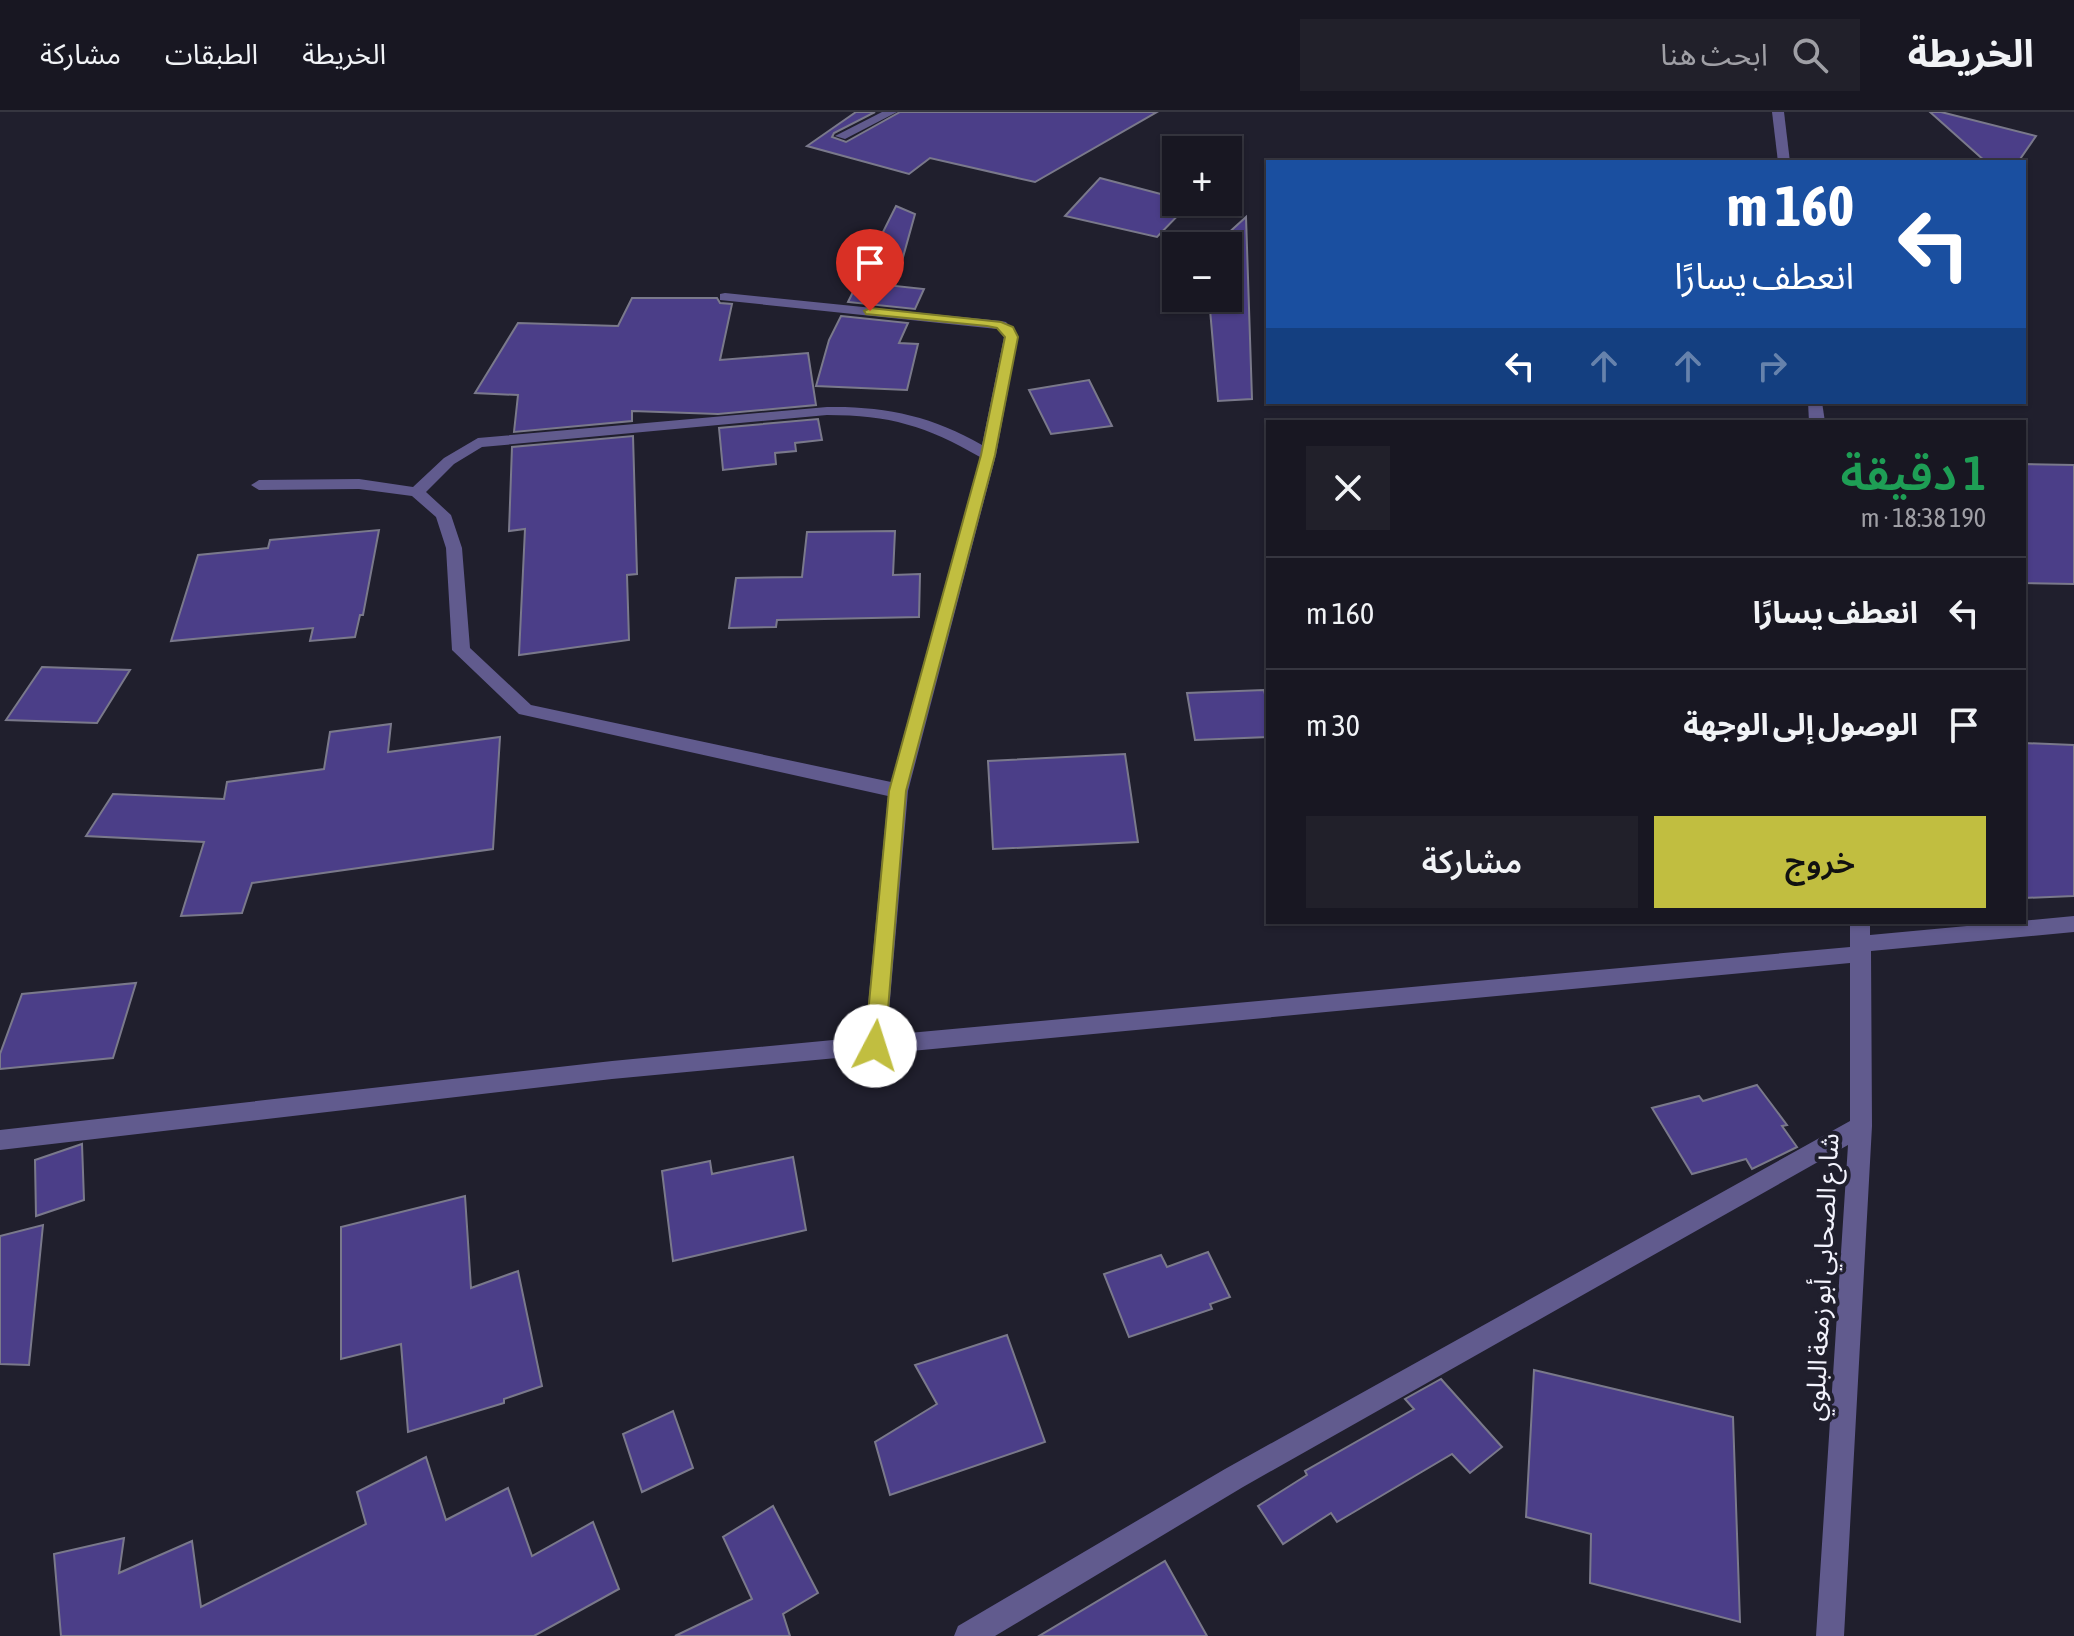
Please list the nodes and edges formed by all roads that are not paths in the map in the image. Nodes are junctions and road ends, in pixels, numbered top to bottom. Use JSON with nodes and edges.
{"nodes":[{"id":1,"x":891,"y":112,"type":"edge"},
{"id":2,"x":1778,"y":112,"type":"edge"},
{"id":3,"x":841,"y":136,"type":"dead end"},
{"id":4,"x":1784,"y":160,"type":"edge"},
{"id":5,"x":725,"y":297,"type":"dead end"},
{"id":6,"x":988,"y":455,"type":"junction"},
{"id":7,"x":259,"y":485,"type":"dead end"},
{"id":8,"x":417,"y":492,"type":"junction"},
{"id":9,"x":898,"y":791,"type":"junction"},
{"id":10,"x":2074,"y":924,"type":"edge"},
{"id":11,"x":1861,"y":940,"type":"edge"},
{"id":12,"x":875,"y":1046,"type":"junction"},
{"id":13,"x":1861,"y":1126,"type":"junction"},
{"id":14,"x":0,"y":1140,"type":"edge"},
{"id":15,"x":968,"y":1636,"type":"edge"},
{"id":16,"x":1830,"y":1636,"type":"edge"}],
"edges":[{"from":1,"to":3,"type":"street"},
{"from":2,"to":4,"type":"street"},
{"from":5,"to":6,"type":"street"},
{"from":6,"to":8,"type":"street"},
{"from":6,"to":9,"type":"street"},
{"from":7,"to":8,"type":"street"},
{"from":8,"to":9,"type":"street"},
{"from":9,"to":12,"type":"street"},
{"from":10,"to":11,"type":"street"},
{"from":11,"to":12,"type":"street"},
{"from":11,"to":13,"type":"street","name":"شارع الصحابي أبو زمعة البلوي"},
{"from":12,"to":14,"type":"street"},
{"from":13,"to":15,"type":"street"},
{"from":13,"to":16,"type":"street","name":"شارع الصحابي أبو زمعة البلوي"}]}
